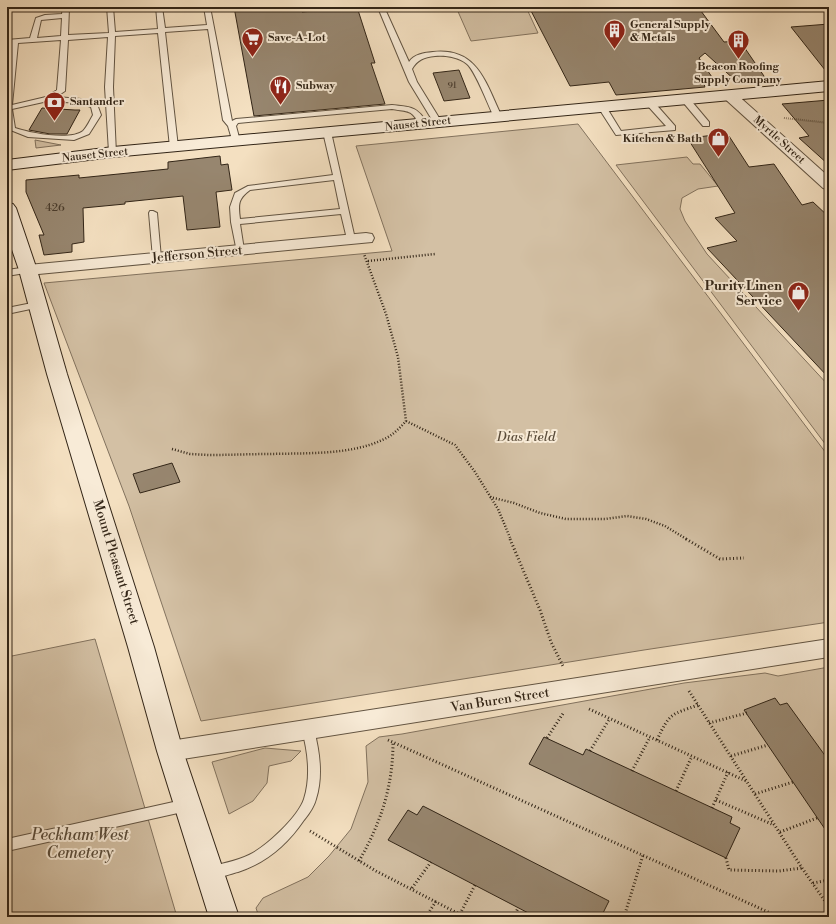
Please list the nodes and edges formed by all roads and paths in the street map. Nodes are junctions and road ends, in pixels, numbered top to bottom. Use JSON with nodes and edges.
{"nodes":[{"id":1,"x":110,"y":7,"type":"edge"},
{"id":2,"x":159,"y":7,"type":"edge"},
{"id":3,"x":207,"y":7,"type":"edge"},
{"id":4,"x":379,"y":7,"type":"edge"},
{"id":5,"x":66,"y":8,"type":"dead end"},
{"id":6,"x":66,"y":16,"type":"junction"},
{"id":7,"x":211,"y":27,"type":"junction"},
{"id":8,"x":161,"y":31,"type":"junction"},
{"id":9,"x":112,"y":34,"type":"junction"},
{"id":10,"x":66,"y":38,"type":"junction"},
{"id":11,"x":33,"y":40,"type":"junction"},
{"id":12,"x":7,"y":42,"type":"edge"},
{"id":13,"x":15,"y":42,"type":"junction"},
{"id":14,"x":408,"y":70,"type":"junction"},
{"id":15,"x":829,"y":86,"type":"edge"},
{"id":16,"x":729,"y":95,"type":"junction"},
{"id":17,"x":685,"y":99,"type":"junction"},
{"id":18,"x":48,"y":100,"type":"junction"},
{"id":19,"x":650,"y":102,"type":"junction"},
{"id":20,"x":602,"y":107,"type":"junction"},
{"id":21,"x":8,"y":108,"type":"junction"},
{"id":22,"x":498,"y":117,"type":"junction"},
{"id":23,"x":782,"y":117,"type":"dead end"},
{"id":24,"x":430,"y":122,"type":"junction"},
{"id":25,"x":829,"y":123,"type":"edge"},
{"id":26,"x":706,"y":124,"type":"dead end"},
{"id":27,"x":235,"y":129,"type":"junction"},
{"id":28,"x":327,"y":132,"type":"junction"},
{"id":29,"x":174,"y":146,"type":"junction"},
{"id":30,"x":113,"y":152,"type":"junction"},
{"id":31,"x":7,"y":165,"type":"edge"},
{"id":32,"x":337,"y":177,"type":"junction"},
{"id":33,"x":829,"y":185,"type":"edge"},
{"id":34,"x":7,"y":208,"type":"edge"},
{"id":35,"x":344,"y":211,"type":"junction"},
{"id":36,"x":153,"y":213,"type":"dead end"},
{"id":37,"x":235,"y":222,"type":"junction"},
{"id":38,"x":12,"y":242,"type":"edge"},
{"id":39,"x":359,"y":242,"type":"junction"},
{"id":40,"x":240,"y":250,"type":"junction"},
{"id":41,"x":435,"y":254,"type":"dead end"},
{"id":42,"x":157,"y":258,"type":"junction"},
{"id":43,"x":368,"y":261,"type":"junction"},
{"id":44,"x":17,"y":272,"type":"edge"},
{"id":45,"x":37,"y":305,"type":"junction"},
{"id":46,"x":7,"y":311,"type":"edge"},
{"id":47,"x":406,"y":421,"type":"junction"},
{"id":48,"x":172,"y":449,"type":"dead end"},
{"id":49,"x":490,"y":497,"type":"junction"},
{"id":50,"x":744,"y":558,"type":"dead end"},
{"id":51,"x":829,"y":648,"type":"edge"},
{"id":52,"x":677,"y":671,"type":"junction"},
{"id":53,"x":569,"y":695,"type":"junction"},
{"id":54,"x":698,"y":705,"type":"junction"},
{"id":55,"x":747,"y":713,"type":"dead end"},
{"id":56,"x":610,"y":718,"type":"junction"},
{"id":57,"x":709,"y":723,"type":"junction"},
{"id":58,"x":308,"y":730,"type":"junction"},
{"id":59,"x":650,"y":737,"type":"junction"},
{"id":60,"x":547,"y":738,"type":"dead end"},
{"id":61,"x":386,"y":739,"type":"dead end"},
{"id":62,"x":657,"y":740,"type":"junction"},
{"id":63,"x":393,"y":742,"type":"junction"},
{"id":64,"x":768,"y":745,"type":"dead end"},
{"id":65,"x":590,"y":751,"type":"dead end"},
{"id":66,"x":170,"y":752,"type":"junction"},
{"id":67,"x":692,"y":756,"type":"junction"},
{"id":68,"x":731,"y":756,"type":"junction"},
{"id":69,"x":632,"y":771,"type":"dead end"},
{"id":70,"x":728,"y":772,"type":"junction"},
{"id":71,"x":747,"y":781,"type":"junction"},
{"id":72,"x":793,"y":782,"type":"dead end"},
{"id":73,"x":676,"y":791,"type":"dead end"},
{"id":74,"x":755,"y":794,"type":"junction"},
{"id":75,"x":716,"y":800,"type":"junction"},
{"id":76,"x":188,"y":805,"type":"junction"},
{"id":77,"x":712,"y":808,"type":"dead end"},
{"id":78,"x":817,"y":818,"type":"dead end"},
{"id":79,"x":296,"y":823,"type":"junction"},
{"id":80,"x":775,"y":825,"type":"junction"},
{"id":81,"x":780,"y":832,"type":"junction"},
{"id":82,"x":7,"y":845,"type":"edge"},
{"id":83,"x":643,"y":855,"type":"junction"},
{"id":84,"x":726,"y":858,"type":"dead end"},
{"id":85,"x":359,"y":861,"type":"junction"},
{"id":86,"x":431,"y":862,"type":"dead end"},
{"id":87,"x":802,"y":868,"type":"junction"},
{"id":88,"x":210,"y":873,"type":"junction"},
{"id":89,"x":829,"y":880,"type":"edge"},
{"id":90,"x":813,"y":883,"type":"junction"},
{"id":91,"x":475,"y":885,"type":"dead end"},
{"id":92,"x":412,"y":888,"type":"junction"},
{"id":93,"x":436,"y":901,"type":"junction"},
{"id":94,"x":829,"y":907,"type":"edge"},
{"id":95,"x":518,"y":908,"type":"dead end"},
{"id":96,"x":460,"y":914,"type":"junction"},
{"id":97,"x":224,"y":917,"type":"edge"},
{"id":98,"x":426,"y":917,"type":"edge"},
{"id":99,"x":465,"y":917,"type":"edge"},
{"id":100,"x":514,"y":917,"type":"edge"},
{"id":101,"x":624,"y":917,"type":"edge"},
{"id":102,"x":778,"y":917,"type":"edge"}],
"edges":[{"from":1,"to":9,"type":"lane"},
{"from":2,"to":8,"type":"lane"},
{"from":3,"to":7,"type":"lane"},
{"from":4,"to":14,"type":"lane"},
{"from":5,"to":6,"type":"lane"},
{"from":6,"to":10,"type":"lane"},
{"from":6,"to":11,"type":"lane"},
{"from":7,"to":8,"type":"lane"},
{"from":7,"to":27,"type":"lane"},
{"from":8,"to":9,"type":"lane"},
{"from":8,"to":29,"type":"lane"},
{"from":9,"to":10,"type":"lane"},
{"from":9,"to":30,"type":"lane"},
{"from":10,"to":11,"type":"lane"},
{"from":10,"to":18,"type":"lane"},
{"from":11,"to":13,"type":"lane"},
{"from":12,"to":13,"type":"lane"},
{"from":13,"to":21,"type":"lane"},
{"from":14,"to":22,"type":"lane"},
{"from":14,"to":24,"type":"lane"},
{"from":15,"to":16,"type":"main road","name":"Nauset Street"},
{"from":16,"to":17,"type":"main road","name":"Nauset Street"},
{"from":16,"to":33,"type":"street","name":"Myrtle Street"},
{"from":17,"to":19,"type":"main road","name":"Nauset Street"},
{"from":17,"to":26,"type":"lane"},
{"from":18,"to":21,"type":"lane"},
{"from":18,"to":21,"type":"lane"},
{"from":19,"to":20,"type":"main road","name":"Nauset Street"},
{"from":19,"to":20,"type":"lane"},
{"from":20,"to":22,"type":"main road","name":"Nauset Street"},
{"from":22,"to":24,"type":"main road","name":"Nauset Street"},
{"from":23,"to":25,"type":"path"},
{"from":24,"to":27,"type":"lane"},
{"from":24,"to":28,"type":"main road","name":"Nauset Street"},
{"from":27,"to":28,"type":"main road","name":"Nauset Street"},
{"from":27,"to":29,"type":"main road","name":"Nauset Street"},
{"from":28,"to":32,"type":"lane"},
{"from":29,"to":30,"type":"main road","name":"Nauset Street"},
{"from":30,"to":31,"type":"main road","name":"Nauset Street"},
{"from":32,"to":35,"type":"lane"},
{"from":32,"to":37,"type":"lane"},
{"from":34,"to":38,"type":"main road","name":"Mount Pleasant Street"},
{"from":35,"to":37,"type":"lane"},
{"from":35,"to":39,"type":"lane"},
{"from":36,"to":42,"type":"lane"},
{"from":37,"to":40,"type":"lane"},
{"from":38,"to":44,"type":"main road","name":"Mount Pleasant Street"},
{"from":39,"to":40,"type":"street","name":"Jefferson Street"},
{"from":39,"to":43,"type":"path"},
{"from":40,"to":42,"type":"street","name":"Jefferson Street"},
{"from":41,"to":43,"type":"path"},
{"from":42,"to":44,"type":"street","name":"Jefferson Street"},
{"from":43,"to":47,"type":"path"},
{"from":44,"to":45,"type":"main road","name":"Mount Pleasant Street"},
{"from":45,"to":46,"type":"lane"},
{"from":45,"to":66,"type":"main road","name":"Mount Pleasant Street"},
{"from":47,"to":48,"type":"path"},
{"from":47,"to":49,"type":"path"},
{"from":49,"to":50,"type":"path"},
{"from":49,"to":53,"type":"path"},
{"from":51,"to":52,"type":"street","name":"Van Buren Street"},
{"from":52,"to":53,"type":"street","name":"Van Buren Street"},
{"from":52,"to":54,"type":"path"},
{"from":53,"to":56,"type":"path"},
{"from":53,"to":58,"type":"street","name":"Van Buren Street"},
{"from":53,"to":60,"type":"path"},
{"from":54,"to":57,"type":"path"},
{"from":54,"to":62,"type":"path"},
{"from":55,"to":57,"type":"path"},
{"from":56,"to":59,"type":"path"},
{"from":56,"to":65,"type":"path"},
{"from":57,"to":68,"type":"path"},
{"from":58,"to":66,"type":"street","name":"Van Buren Street"},
{"from":58,"to":79,"type":"lane"},
{"from":59,"to":62,"type":"path"},
{"from":59,"to":69,"type":"path"},
{"from":61,"to":63,"type":"path"},
{"from":62,"to":67,"type":"path"},
{"from":63,"to":83,"type":"path"},
{"from":63,"to":85,"type":"path"},
{"from":64,"to":68,"type":"path"},
{"from":66,"to":76,"type":"main road","name":"Mount Pleasant Street"},
{"from":67,"to":70,"type":"path"},
{"from":67,"to":73,"type":"path"},
{"from":68,"to":71,"type":"path"},
{"from":70,"to":71,"type":"path"},
{"from":70,"to":75,"type":"path"},
{"from":71,"to":74,"type":"path"},
{"from":72,"to":74,"type":"path"},
{"from":74,"to":80,"type":"path"},
{"from":75,"to":77,"type":"path"},
{"from":75,"to":80,"type":"path"},
{"from":76,"to":82,"type":"lane"},
{"from":76,"to":88,"type":"main road","name":"Mount Pleasant Street"},
{"from":78,"to":81,"type":"path"},
{"from":79,"to":85,"type":"path"},
{"from":79,"to":88,"type":"lane"},
{"from":80,"to":81,"type":"path"},
{"from":81,"to":87,"type":"path"},
{"from":83,"to":101,"type":"path"},
{"from":83,"to":102,"type":"path"},
{"from":84,"to":87,"type":"path"},
{"from":85,"to":92,"type":"path"},
{"from":86,"to":92,"type":"path"},
{"from":87,"to":90,"type":"path"},
{"from":88,"to":97,"type":"main road","name":"Mount Pleasant Street"},
{"from":89,"to":90,"type":"path"},
{"from":90,"to":94,"type":"path"},
{"from":91,"to":96,"type":"path"},
{"from":92,"to":93,"type":"path"},
{"from":93,"to":96,"type":"path"},
{"from":93,"to":98,"type":"path"},
{"from":95,"to":100,"type":"path"},
{"from":96,"to":99,"type":"path"}]}
